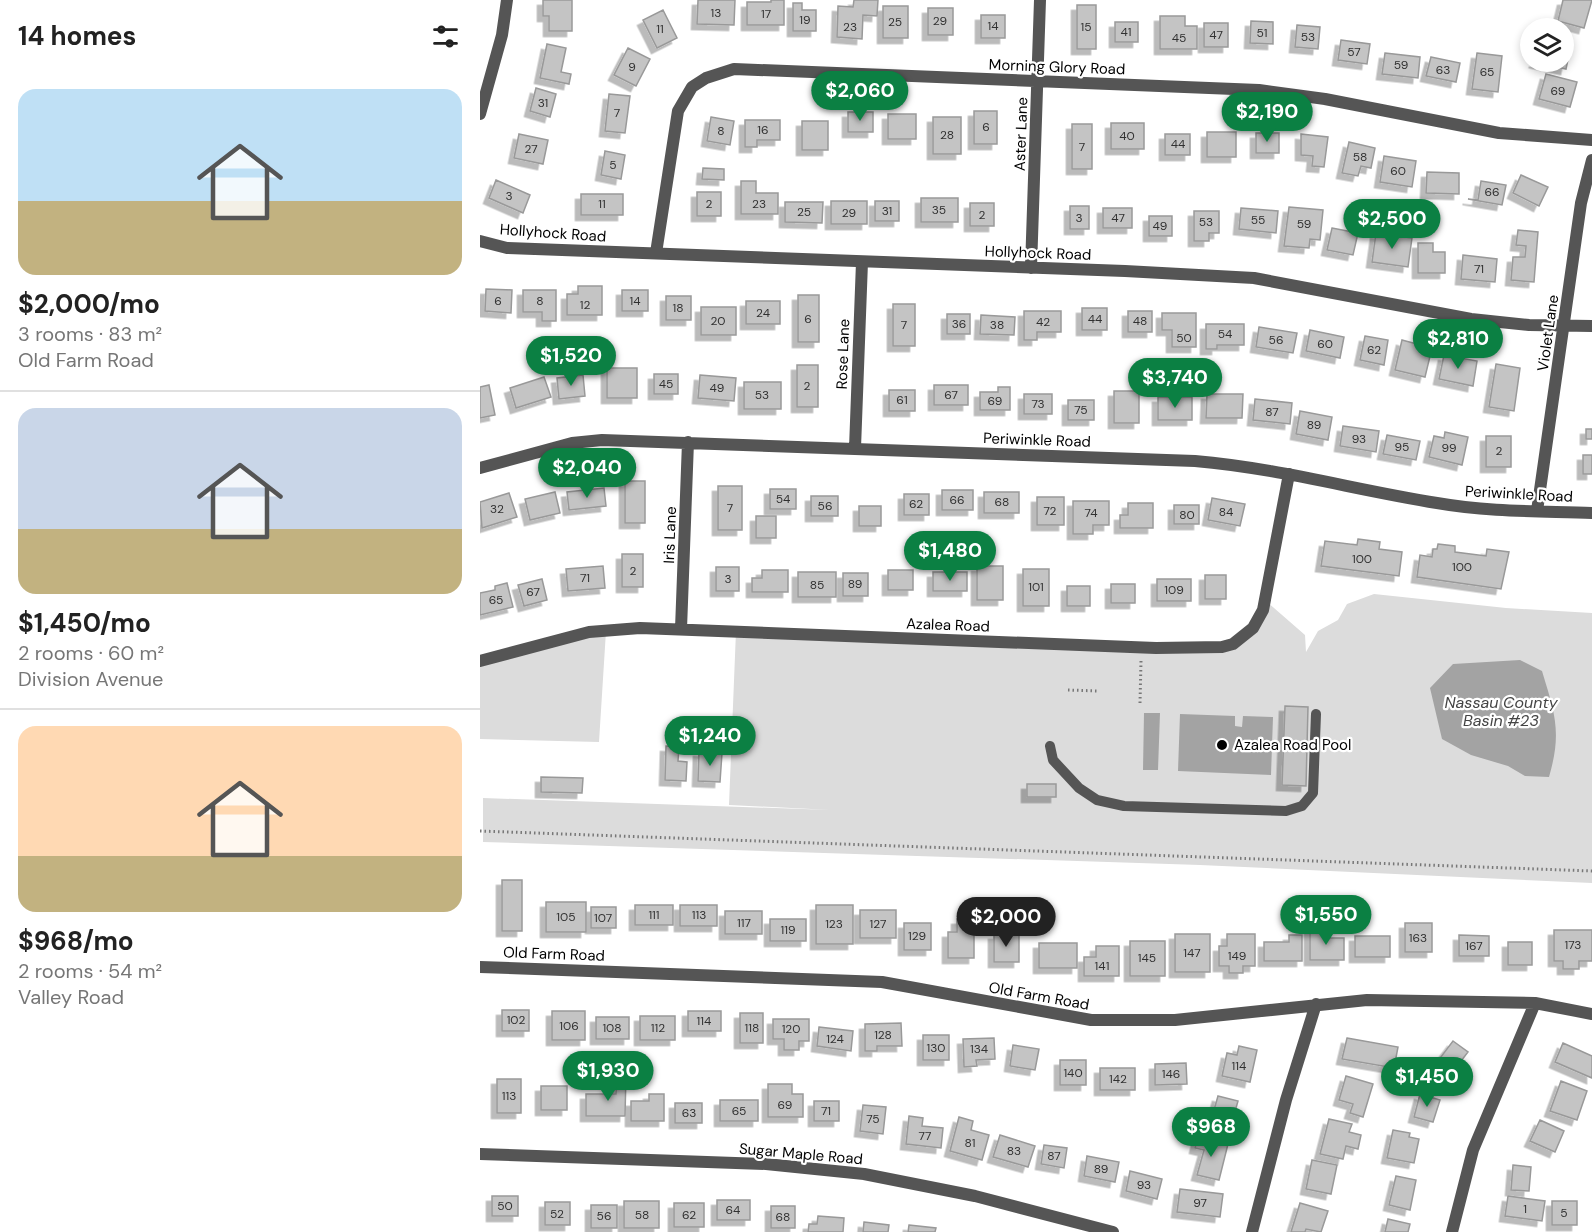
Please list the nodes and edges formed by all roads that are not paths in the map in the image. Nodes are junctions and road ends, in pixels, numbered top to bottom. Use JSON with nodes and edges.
{"nodes":[{"id":1,"x":507,"y":0,"type":"edge"},
{"id":2,"x":1040,"y":0,"type":"edge"},
{"id":3,"x":1038,"y":81,"type":"junction"},
{"id":4,"x":480,"y":114,"type":"edge"},
{"id":5,"x":1592,"y":140,"type":"edge"},
{"id":6,"x":1592,"y":160,"type":"edge"},
{"id":7,"x":480,"y":241,"type":"edge"},
{"id":8,"x":656,"y":253,"type":"junction"},
{"id":9,"x":862,"y":262,"type":"junction"},
{"id":10,"x":1031,"y":268,"type":"junction"},
{"id":11,"x":1564,"y":326,"type":"junction"},
{"id":12,"x":1592,"y":327,"type":"edge"},
{"id":13,"x":688,"y":442,"type":"junction"},
{"id":14,"x":855,"y":448,"type":"junction"},
{"id":15,"x":480,"y":468,"type":"edge"},
{"id":16,"x":1289,"y":474,"type":"junction"},
{"id":17,"x":1537,"y":511,"type":"junction"},
{"id":18,"x":1592,"y":513,"type":"edge"},
{"id":19,"x":681,"y":629,"type":"junction"},
{"id":20,"x":480,"y":661,"type":"edge"},
{"id":21,"x":1316,"y":714,"type":"dead end"},
{"id":22,"x":1050,"y":746,"type":"dead end"},
{"id":23,"x":480,"y":967,"type":"edge"},
{"id":24,"x":1535,"y":1003,"type":"junction"},
{"id":25,"x":1316,"y":1004,"type":"junction"},
{"id":26,"x":1592,"y":1014,"type":"edge"},
{"id":27,"x":480,"y":1154,"type":"edge"},
{"id":28,"x":1113,"y":1232,"type":"edge"},
{"id":29,"x":1252,"y":1232,"type":"edge"},
{"id":30,"x":1452,"y":1232,"type":"edge"}],
"edges":[{"from":1,"to":4,"type":"street"},
{"from":2,"to":3,"type":"street","name":"Aster Lane"},
{"from":3,"to":5,"type":"street","name":"Morning Glory Road"},
{"from":3,"to":8,"type":"street","name":"Morning Glory Road"},
{"from":3,"to":10,"type":"street","name":"Aster Lane"},
{"from":6,"to":11,"type":"street","name":"Violet Lane"},
{"from":7,"to":8,"type":"street","name":"Hollyhock Road"},
{"from":8,"to":9,"type":"street","name":"Hollyhock Road"},
{"from":9,"to":10,"type":"street","name":"Hollyhock Road"},
{"from":9,"to":14,"type":"street","name":"Rose Lane"},
{"from":10,"to":11,"type":"street","name":"Hollyhock Road"},
{"from":11,"to":12,"type":"street","name":"Hollyhock Road"},
{"from":11,"to":17,"type":"street","name":"Violet Lane"},
{"from":13,"to":14,"type":"street","name":"Periwinkle Road"},
{"from":13,"to":15,"type":"street","name":"Periwinkle Road"},
{"from":13,"to":19,"type":"street","name":"Iris Lane"},
{"from":14,"to":16,"type":"street","name":"Periwinkle Road"},
{"from":16,"to":17,"type":"street","name":"Periwinkle Road"},
{"from":16,"to":19,"type":"street","name":"Azalea Road"},
{"from":17,"to":18,"type":"street","name":"Periwinkle Road"},
{"from":19,"to":20,"type":"street","name":"Azalea Road"},
{"from":21,"to":22,"type":"lane"},
{"from":23,"to":25,"type":"street","name":"Old Farm Road"},
{"from":24,"to":25,"type":"street","name":"Old Farm Road"},
{"from":24,"to":26,"type":"street","name":"Old Farm Road"},
{"from":24,"to":30,"type":"street"},
{"from":25,"to":29,"type":"street"},
{"from":27,"to":28,"type":"street","name":"Sugar Maple Road"}]}
